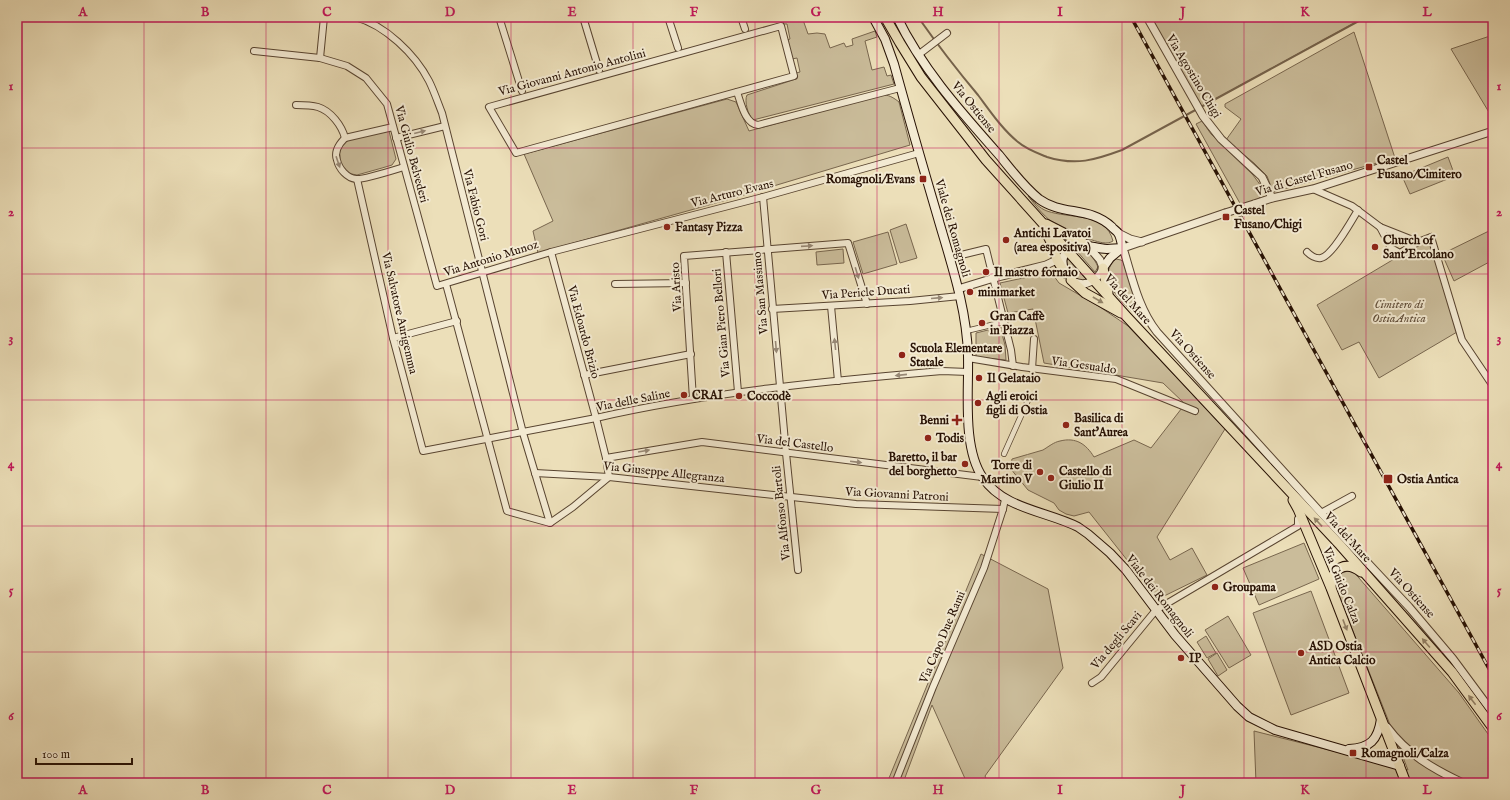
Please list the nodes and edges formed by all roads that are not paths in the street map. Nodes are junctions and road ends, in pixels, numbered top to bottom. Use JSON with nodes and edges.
{"nodes":[{"id":1,"x":324,"y":17,"type":"edge"},
{"id":2,"x":355,"y":17,"type":"edge"},
{"id":3,"x":499,"y":17,"type":"edge"},
{"id":4,"x":583,"y":17,"type":"edge"},
{"id":5,"x":668,"y":17,"type":"edge"},
{"id":6,"x":741,"y":17,"type":"edge"},
{"id":7,"x":873,"y":17,"type":"edge"},
{"id":8,"x":886,"y":17,"type":"edge"},
{"id":9,"x":897,"y":17,"type":"edge"},
{"id":10,"x":1147,"y":17,"type":"edge"},
{"id":11,"x":366,"y":18,"type":"edge"},
{"id":12,"x":745,"y":29,"type":"dead end"},
{"id":13,"x":947,"y":33,"type":"dead end"},
{"id":14,"x":678,"y":48,"type":"dead end"},
{"id":15,"x":254,"y":51,"type":"dead end"},
{"id":16,"x":918,"y":55,"type":"junction"},
{"id":17,"x":320,"y":58,"type":"junction"},
{"id":18,"x":599,"y":70,"type":"dead end"},
{"id":19,"x":900,"y":88,"type":"junction"},
{"id":20,"x":522,"y":91,"type":"dead end"},
{"id":21,"x":737,"y":92,"type":"junction"},
{"id":22,"x":296,"y":105,"type":"dead end"},
{"id":23,"x":445,"y":126,"type":"junction"},
{"id":24,"x":393,"y":127,"type":"junction"},
{"id":25,"x":1493,"y":131,"type":"edge"},
{"id":26,"x":345,"y":138,"type":"junction"},
{"id":27,"x":396,"y":138,"type":"junction"},
{"id":28,"x":919,"y":153,"type":"junction"},
{"id":29,"x":404,"y":167,"type":"junction"},
{"id":30,"x":357,"y":179,"type":"junction"},
{"id":31,"x":1313,"y":189,"type":"junction"},
{"id":32,"x":763,"y":197,"type":"junction"},
{"id":33,"x":1272,"y":198,"type":"junction"},
{"id":34,"x":1358,"y":210,"type":"junction"},
{"id":35,"x":1042,"y":222,"type":"junction"},
{"id":36,"x":1380,"y":228,"type":"junction"},
{"id":37,"x":1118,"y":233,"type":"junction"},
{"id":38,"x":1144,"y":242,"type":"junction"},
{"id":39,"x":1418,"y":242,"type":"junction"},
{"id":40,"x":1087,"y":246,"type":"junction"},
{"id":41,"x":768,"y":248,"type":"junction"},
{"id":42,"x":1123,"y":248,"type":"junction"},
{"id":43,"x":551,"y":252,"type":"junction"},
{"id":44,"x":726,"y":252,"type":"junction"},
{"id":45,"x":1307,"y":252,"type":"dead end"},
{"id":46,"x":1063,"y":257,"type":"junction"},
{"id":47,"x":950,"y":258,"type":"junction"},
{"id":48,"x":1046,"y":265,"type":"junction"},
{"id":49,"x":1103,"y":268,"type":"junction"},
{"id":50,"x":482,"y":272,"type":"junction"},
{"id":51,"x":1065,"y":273,"type":"junction"},
{"id":52,"x":994,"y":278,"type":"junction"},
{"id":53,"x":1071,"y":280,"type":"junction"},
{"id":54,"x":1094,"y":280,"type":"junction"},
{"id":55,"x":686,"y":283,"type":"junction"},
{"id":56,"x":446,"y":284,"type":"junction"},
{"id":57,"x":615,"y":284,"type":"dead end"},
{"id":58,"x":437,"y":286,"type":"joint"},
{"id":59,"x":959,"y":292,"type":"junction"},
{"id":60,"x":1108,"y":295,"type":"junction"},
{"id":61,"x":867,"y":304,"type":"junction"},
{"id":62,"x":831,"y":306,"type":"junction"},
{"id":63,"x":772,"y":309,"type":"junction"},
{"id":64,"x":1127,"y":317,"type":"junction"},
{"id":65,"x":457,"y":321,"type":"junction"},
{"id":66,"x":1004,"y":322,"type":"junction"},
{"id":67,"x":966,"y":331,"type":"junction"},
{"id":68,"x":394,"y":338,"type":"junction"},
{"id":69,"x":1034,"y":339,"type":"dead end"},
{"id":70,"x":691,"y":354,"type":"junction"},
{"id":71,"x":968,"y":358,"type":"junction"},
{"id":72,"x":1013,"y":366,"type":"junction"},
{"id":73,"x":1032,"y":369,"type":"junction"},
{"id":74,"x":968,"y":372,"type":"junction"},
{"id":75,"x":584,"y":375,"type":"junction"},
{"id":76,"x":838,"y":381,"type":"junction"},
{"id":77,"x":1493,"y":386,"type":"edge"},
{"id":78,"x":779,"y":387,"type":"junction"},
{"id":79,"x":738,"y":392,"type":"junction"},
{"id":80,"x":1029,"y":398,"type":"dead end"},
{"id":81,"x":694,"y":399,"type":"junction"},
{"id":82,"x":1195,"y":411,"type":"dead end"},
{"id":83,"x":596,"y":418,"type":"junction"},
{"id":84,"x":523,"y":433,"type":"junction"},
{"id":85,"x":487,"y":440,"type":"junction"},
{"id":86,"x":423,"y":451,"type":"joint"},
{"id":87,"x":786,"y":453,"type":"junction"},
{"id":88,"x":1004,"y":454,"type":"dead end"},
{"id":89,"x":606,"y":458,"type":"junction"},
{"id":90,"x":535,"y":473,"type":"junction"},
{"id":91,"x":609,"y":477,"type":"junction"},
{"id":92,"x":982,"y":477,"type":"junction"},
{"id":93,"x":1285,"y":487,"type":"junction"},
{"id":94,"x":790,"y":496,"type":"junction"},
{"id":95,"x":1352,"y":496,"type":"dead end"},
{"id":96,"x":1005,"y":499,"type":"junction"},
{"id":97,"x":1004,"y":509,"type":"junction"},
{"id":98,"x":1321,"y":513,"type":"junction"},
{"id":99,"x":1298,"y":519,"type":"dead end"},
{"id":100,"x":550,"y":523,"type":"junction"},
{"id":101,"x":798,"y":570,"type":"dead end"},
{"id":102,"x":1372,"y":582,"type":"junction"},
{"id":103,"x":1331,"y":588,"type":"junction"},
{"id":104,"x":1156,"y":610,"type":"junction"},
{"id":105,"x":1092,"y":683,"type":"dead end"},
{"id":106,"x":1493,"y":712,"type":"edge"},
{"id":107,"x":1381,"y":719,"type":"junction"},
{"id":108,"x":1493,"y":728,"type":"edge"},
{"id":109,"x":1344,"y":749,"type":"junction"},
{"id":110,"x":1400,"y":766,"type":"junction"},
{"id":111,"x":895,"y":783,"type":"edge"},
{"id":112,"x":1406,"y":783,"type":"edge"},
{"id":113,"x":1463,"y":783,"type":"edge"}],
"edges":[{"from":1,"to":17,"type":"street"},
{"from":2,"to":11,"type":"street","name":"Via Fabio Gori"},
{"from":3,"to":20,"type":"street"},
{"from":4,"to":18,"type":"street"},
{"from":5,"to":14,"type":"street"},
{"from":6,"to":12,"type":"street"},
{"from":7,"to":19,"type":"main road","name":"Viale dei Romagnoli"},
{"from":8,"to":35,"type":"main road","name":"Via del Mare"},
{"from":9,"to":16,"type":"main road","name":"Via Ostiense"},
{"from":10,"to":33,"type":"street","name":"Via Agostino Chigi"},
{"from":11,"to":23,"type":"street","name":"Via Fabio Gori"},
{"from":13,"to":16,"type":"street"},
{"from":15,"to":17,"type":"street","name":"Via Giulio Belvederi"},
{"from":16,"to":37,"type":"main road","name":"Via Ostiense"},
{"from":17,"to":24,"type":"street","name":"Via Giulio Belvederi"},
{"from":19,"to":21,"type":"street"},
{"from":19,"to":28,"type":"main road","name":"Viale dei Romagnoli"},
{"from":21,"to":21,"type":"street","name":"Via Giovanni Antonio Antolini"},
{"from":22,"to":26,"type":"street"},
{"from":27,"to":23,"type":"street","one_way":true},
{"from":23,"to":50,"type":"street","name":"Via Fabio Gori"},
{"from":24,"to":26,"type":"street"},
{"from":24,"to":27,"type":"street","name":"Via Giulio Belvederi"},
{"from":25,"to":31,"type":"street","name":"Via di Castel Fusano"},
{"from":26,"to":30,"type":"street","one_way":true},
{"from":27,"to":29,"type":"street","name":"Via Giulio Belvederi"},
{"from":28,"to":32,"type":"street","name":"Via Arturo Evans"},
{"from":28,"to":47,"type":"main road","name":"Viale dei Romagnoli"},
{"from":29,"to":30,"type":"street"},
{"from":29,"to":58,"type":"street","name":"Via Giulio Belvederi"},
{"from":30,"to":68,"type":"street","name":"Via Salvatore Aurigemma"},
{"from":31,"to":33,"type":"street","name":"Via di Castel Fusano"},
{"from":31,"to":34,"type":"street"},
{"from":32,"to":41,"type":"street","name":"Via San Massimo"},
{"from":32,"to":43,"type":"street","name":"Via Arturo Evans"},
{"from":33,"to":38,"type":"street","name":"Via di Castel Fusano","bridge":true},
{"from":34,"to":36,"type":"street"},
{"from":34,"to":45,"type":"street"},
{"from":35,"to":40,"type":"main road"},
{"from":35,"to":46,"type":"main road","name":"Via del Mare"},
{"from":35,"to":46,"type":"main road"},
{"from":36,"to":39,"type":"street"},
{"from":36,"to":39,"type":"street"},
{"from":37,"to":38,"type":"street"},
{"from":37,"to":42,"type":"main road","name":"Via Ostiense"},
{"from":38,"to":42,"type":"street","name":"Via di Castel Fusano"},
{"from":39,"to":77,"type":"street"},
{"from":40,"to":42,"type":"main road"},
{"from":40,"to":46,"type":"main road"},
{"from":40,"to":49,"type":"street"},
{"from":41,"to":44,"type":"street","name":"Via Aristo"},
{"from":41,"to":61,"type":"street","name":"Via Aristo","one_way":true},
{"from":41,"to":63,"type":"street","name":"Via San Massimo"},
{"from":42,"to":49,"type":"main road"},
{"from":42,"to":98,"type":"street","name":"Via Ostiense"},
{"from":43,"to":50,"type":"street","name":"Via Antonio Munoz"},
{"from":43,"to":75,"type":"street","name":"Via Edoardo Brizio"},
{"from":44,"to":55,"type":"street","name":"Via Aristo"},
{"from":44,"to":79,"type":"street","name":"Via Gian Piero Bellori"},
{"from":46,"to":48,"type":"street"},
{"from":46,"to":51,"type":"main road"},
{"from":46,"to":54,"type":"main road","name":"Via del Mare"},
{"from":47,"to":52,"type":"street"},
{"from":47,"to":59,"type":"main road","name":"Viale dei Romagnoli"},
{"from":48,"to":51,"type":"street"},
{"from":48,"to":52,"type":"street"},
{"from":49,"to":54,"type":"street"},
{"from":49,"to":60,"type":"main road"},
{"from":50,"to":56,"type":"street","name":"Via Antonio Munoz"},
{"from":50,"to":84,"type":"street","name":"Via Fabio Gori"},
{"from":51,"to":53,"type":"main road"},
{"from":52,"to":59,"type":"street"},
{"from":52,"to":66,"type":"street"},
{"from":53,"to":54,"type":"street"},
{"from":53,"to":64,"type":"main road","one_way":true},
{"from":54,"to":60,"type":"main road","name":"Via del Mare"},
{"from":55,"to":57,"type":"street"},
{"from":55,"to":70,"type":"street","name":"Via Aristo"},
{"from":56,"to":58,"type":"street","name":"Via Antonio Munoz"},
{"from":56,"to":65,"type":"street"},
{"from":61,"to":59,"type":"street","name":"Via Pericle Ducati","one_way":true},
{"from":59,"to":67,"type":"main road","name":"Viale dei Romagnoli"},
{"from":60,"to":64,"type":"main road","name":"Via del Mare"},
{"from":61,"to":62,"type":"street","name":"Via Pericle Ducati"},
{"from":62,"to":63,"type":"street","name":"Via Pericle Ducati"},
{"from":76,"to":62,"type":"street","one_way":true},
{"from":63,"to":78,"type":"street","name":"Via San Massimo","one_way":true},
{"from":64,"to":93,"type":"main road","name":"Via del Mare"},
{"from":65,"to":68,"type":"street"},
{"from":65,"to":85,"type":"street"},
{"from":66,"to":67,"type":"street"},
{"from":66,"to":72,"type":"street"},
{"from":67,"to":71,"type":"main road","name":"Viale dei Romagnoli"},
{"from":68,"to":86,"type":"street","name":"Via Salvatore Aurigemma"},
{"from":69,"to":73,"type":"street"},
{"from":70,"to":75,"type":"street"},
{"from":70,"to":81,"type":"street","name":"Via Aristo"},
{"from":71,"to":72,"type":"street","name":"Via Gesualdo"},
{"from":71,"to":74,"type":"main road","name":"Viale dei Romagnoli"},
{"from":72,"to":73,"type":"street","name":"Via Gesualdo"},
{"from":73,"to":82,"type":"street","name":"Via Gesualdo"},
{"from":74,"to":76,"type":"street","name":"Via delle Saline","one_way":true},
{"from":74,"to":92,"type":"main road","name":"Viale dei Romagnoli"},
{"from":75,"to":83,"type":"street","name":"Via Edoardo Brizio"},
{"from":76,"to":78,"type":"street","name":"Via delle Saline"},
{"from":78,"to":79,"type":"street","name":"Via delle Saline"},
{"from":78,"to":87,"type":"street","name":"Via San Massimo"},
{"from":79,"to":81,"type":"street","name":"Via delle Saline"},
{"from":80,"to":88,"type":"street"},
{"from":81,"to":83,"type":"street","name":"Via delle Saline"},
{"from":83,"to":84,"type":"street","name":"Via delle Saline"},
{"from":83,"to":89,"type":"street","name":"Via Edoardo Brizio"},
{"from":84,"to":85,"type":"street","name":"Via delle Saline"},
{"from":84,"to":90,"type":"street","name":"Via Fabio Gori"},
{"from":85,"to":86,"type":"street","name":"Via delle Saline"},
{"from":85,"to":100,"type":"street"},
{"from":89,"to":87,"type":"street","name":"Via del Castello","one_way":true},
{"from":87,"to":92,"type":"street","name":"Via del Castello","one_way":true},
{"from":87,"to":94,"type":"street","name":"Via Alfonso Bartoli"},
{"from":89,"to":91,"type":"street","name":"Via Edoardo Brizio"},
{"from":90,"to":91,"type":"street","name":"Via Giuseppe Allegranza"},
{"from":90,"to":100,"type":"street","name":"Via Fabio Gori"},
{"from":91,"to":94,"type":"street","name":"Via Giuseppe Allegranza"},
{"from":91,"to":100,"type":"street"},
{"from":92,"to":96,"type":"main road","name":"Viale dei Romagnoli"},
{"from":102,"to":93,"type":"main road","name":"Via del Mare","one_way":true},
{"from":93,"to":103,"type":"main road","name":"Via Guido Calza"},
{"from":94,"to":97,"type":"street","name":"Via Giovanni Patroni"},
{"from":94,"to":101,"type":"street","name":"Via Alfonso Bartoli"},
{"from":95,"to":98,"type":"street"},
{"from":96,"to":97,"type":"street","name":"Via Capo Due Rami"},
{"from":96,"to":104,"type":"main road","name":"Viale dei Romagnoli"},
{"from":97,"to":111,"type":"street","name":"Via Capo Due Rami"},
{"from":98,"to":106,"type":"street","name":"Via Ostiense"},
{"from":99,"to":104,"type":"street"},
{"from":102,"to":103,"type":"main road","name":"Via del Mare"},
{"from":108,"to":102,"type":"main road","name":"Via del Mare","one_way":true},
{"from":103,"to":107,"type":"main road","name":"Via Guido Calza","one_way":true},
{"from":104,"to":105,"type":"street","name":"Via degli Scavi"},
{"from":104,"to":109,"type":"main road","name":"Viale dei Romagnoli"},
{"from":107,"to":109,"type":"main road"},
{"from":107,"to":110,"type":"main road","name":"Via Guido Calza"},
{"from":107,"to":113,"type":"street"},
{"from":109,"to":110,"type":"main road","name":"Viale dei Romagnoli"},
{"from":110,"to":112,"type":"main road","name":"Via Guido Calza"}]}
